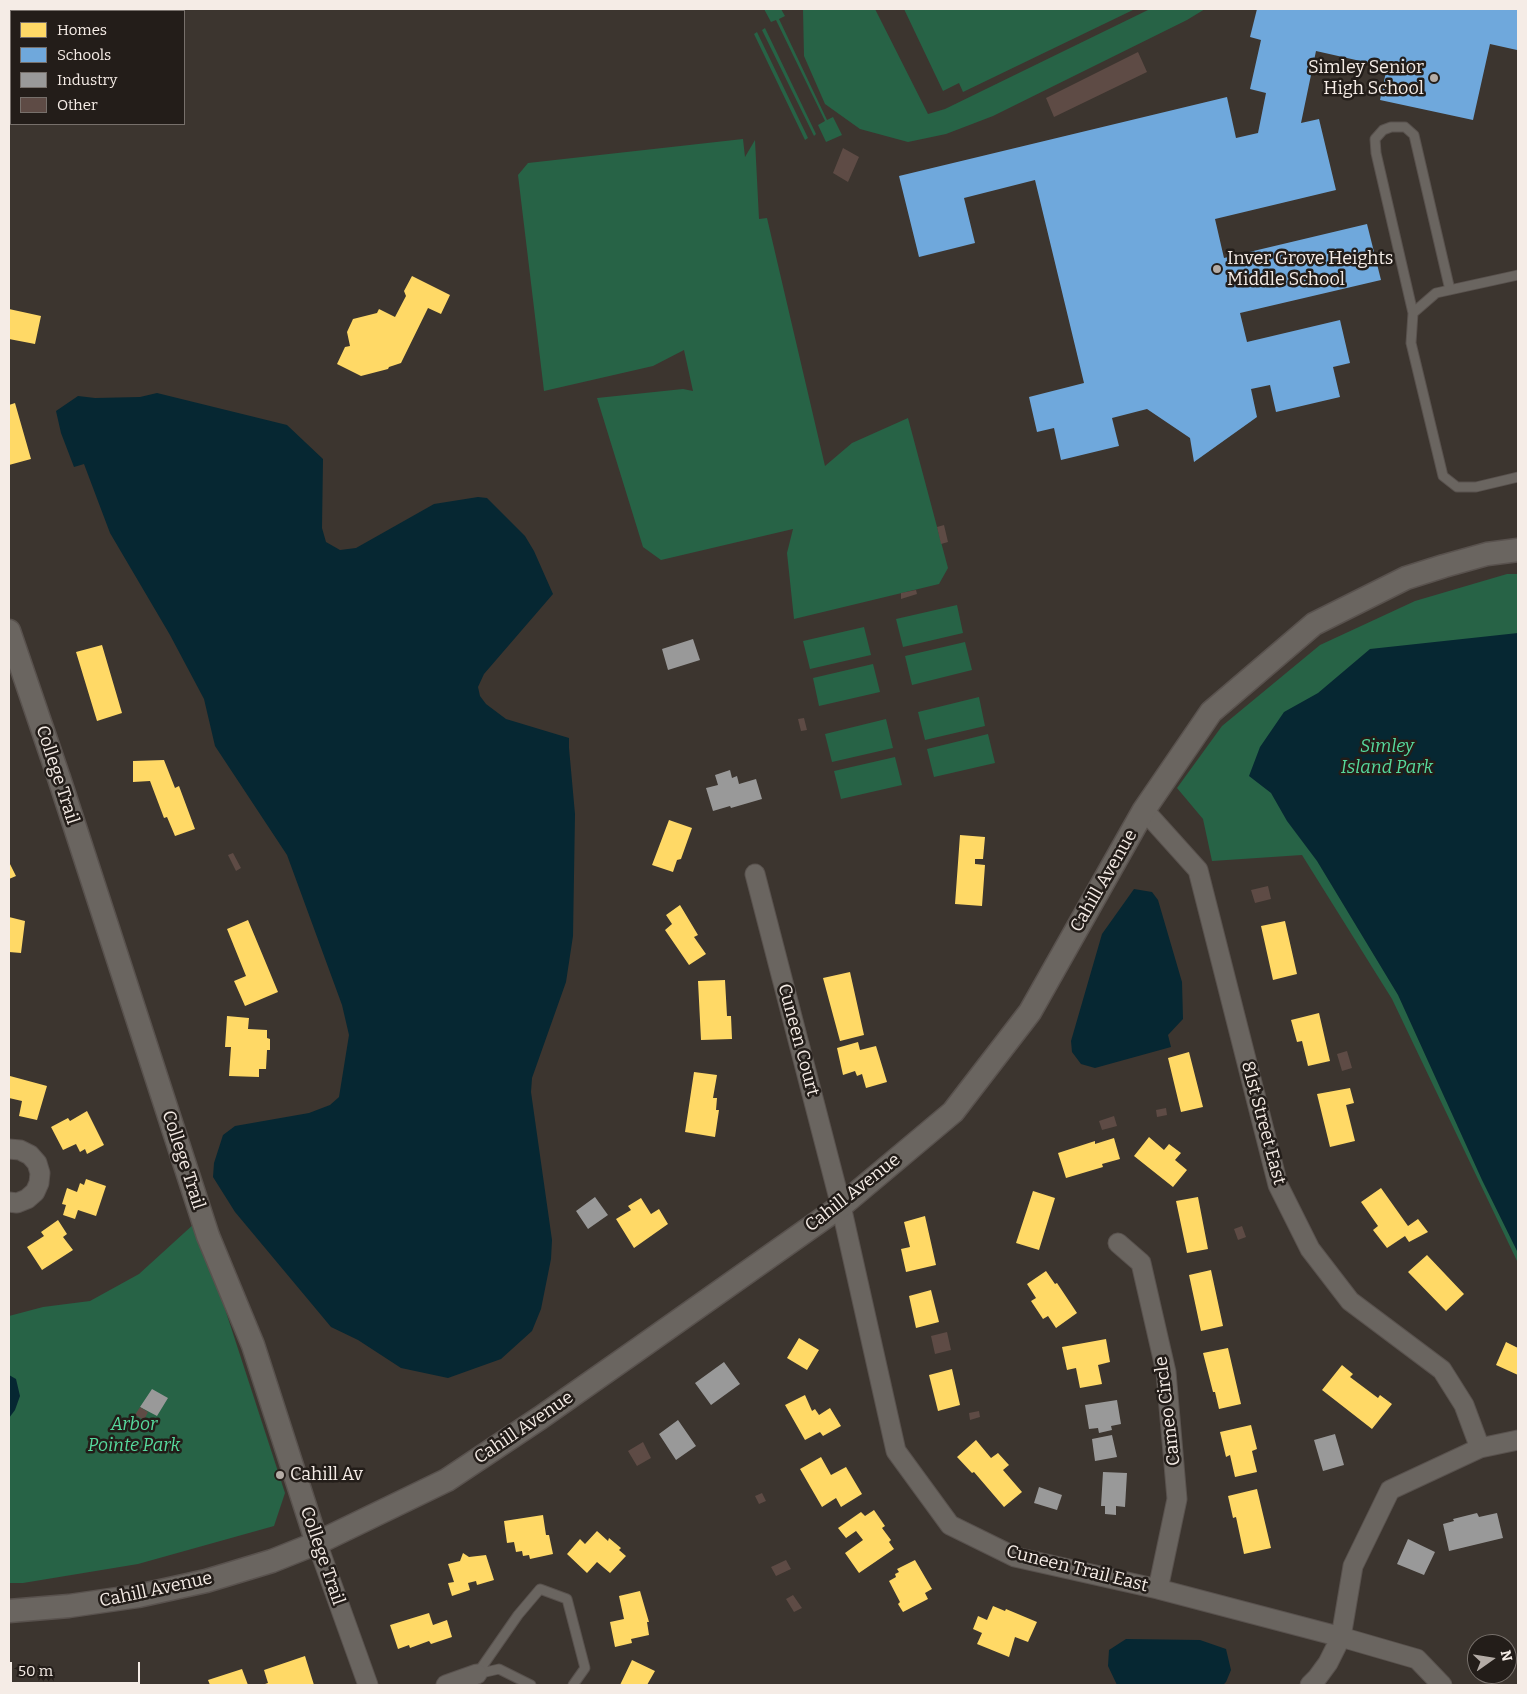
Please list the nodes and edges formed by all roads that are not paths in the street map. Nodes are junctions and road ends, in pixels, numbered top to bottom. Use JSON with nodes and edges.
{"nodes":[{"id":1,"x":1518,"y":275,"type":"edge"},
{"id":2,"x":1450,"y":290,"type":"junction"},
{"id":3,"x":1413,"y":313,"type":"junction"},
{"id":4,"x":1518,"y":477,"type":"edge"},
{"id":5,"x":1518,"y":550,"type":"edge"},
{"id":6,"x":9,"y":631,"type":"edge"},
{"id":7,"x":1144,"y":810,"type":"junction"},
{"id":8,"x":755,"y":874,"type":"dead end"},
{"id":9,"x":9,"y":1150,"type":"edge"},
{"id":10,"x":9,"y":1202,"type":"edge"},
{"id":11,"x":841,"y":1206,"type":"junction"},
{"id":12,"x":1118,"y":1243,"type":"dead end"},
{"id":13,"x":1518,"y":1440,"type":"edge"},
{"id":14,"x":1480,"y":1448,"type":"junction"},
{"id":15,"x":317,"y":1543,"type":"junction"},
{"id":16,"x":1158,"y":1589,"type":"junction"},
{"id":17,"x":9,"y":1611,"type":"edge"},
{"id":18,"x":1341,"y":1637,"type":"junction"},
{"id":19,"x":477,"y":1674,"type":"junction"},
{"id":20,"x":368,"y":1685,"type":"edge"},
{"id":21,"x":446,"y":1685,"type":"edge"},
{"id":22,"x":531,"y":1685,"type":"edge"},
{"id":23,"x":573,"y":1685,"type":"edge"},
{"id":24,"x":1310,"y":1685,"type":"edge"},
{"id":25,"x":1442,"y":1685,"type":"edge"}],
"edges":[{"from":1,"to":2,"type":"lane"},
{"from":2,"to":3,"type":"lane"},
{"from":2,"to":3,"type":"lane"},
{"from":3,"to":4,"type":"lane"},
{"from":5,"to":7,"type":"street","name":"Cahill Avenue"},
{"from":6,"to":15,"type":"street","name":"College Trail"},
{"from":7,"to":11,"type":"street","name":"Cahill Avenue"},
{"from":7,"to":14,"type":"street","name":"81st Street East"},
{"from":8,"to":11,"type":"street","name":"Cuneen Court"},
{"from":9,"to":10,"type":"street"},
{"from":11,"to":15,"type":"street","name":"Cahill Avenue"},
{"from":11,"to":16,"type":"street","name":"Cuneen Trail East"},
{"from":12,"to":16,"type":"street","name":"Cameo Circle"},
{"from":13,"to":14,"type":"street"},
{"from":14,"to":18,"type":"street"},
{"from":15,"to":17,"type":"street","name":"Cahill Avenue"},
{"from":15,"to":20,"type":"street","name":"College Trail"},
{"from":16,"to":18,"type":"street","name":"Cuneen Trail East"},
{"from":18,"to":24,"type":"street"},
{"from":18,"to":25,"type":"street","name":"Cuneen Trail East"},
{"from":19,"to":21,"type":"street"},
{"from":19,"to":22,"type":"lane"},
{"from":19,"to":23,"type":"lane"}]}
